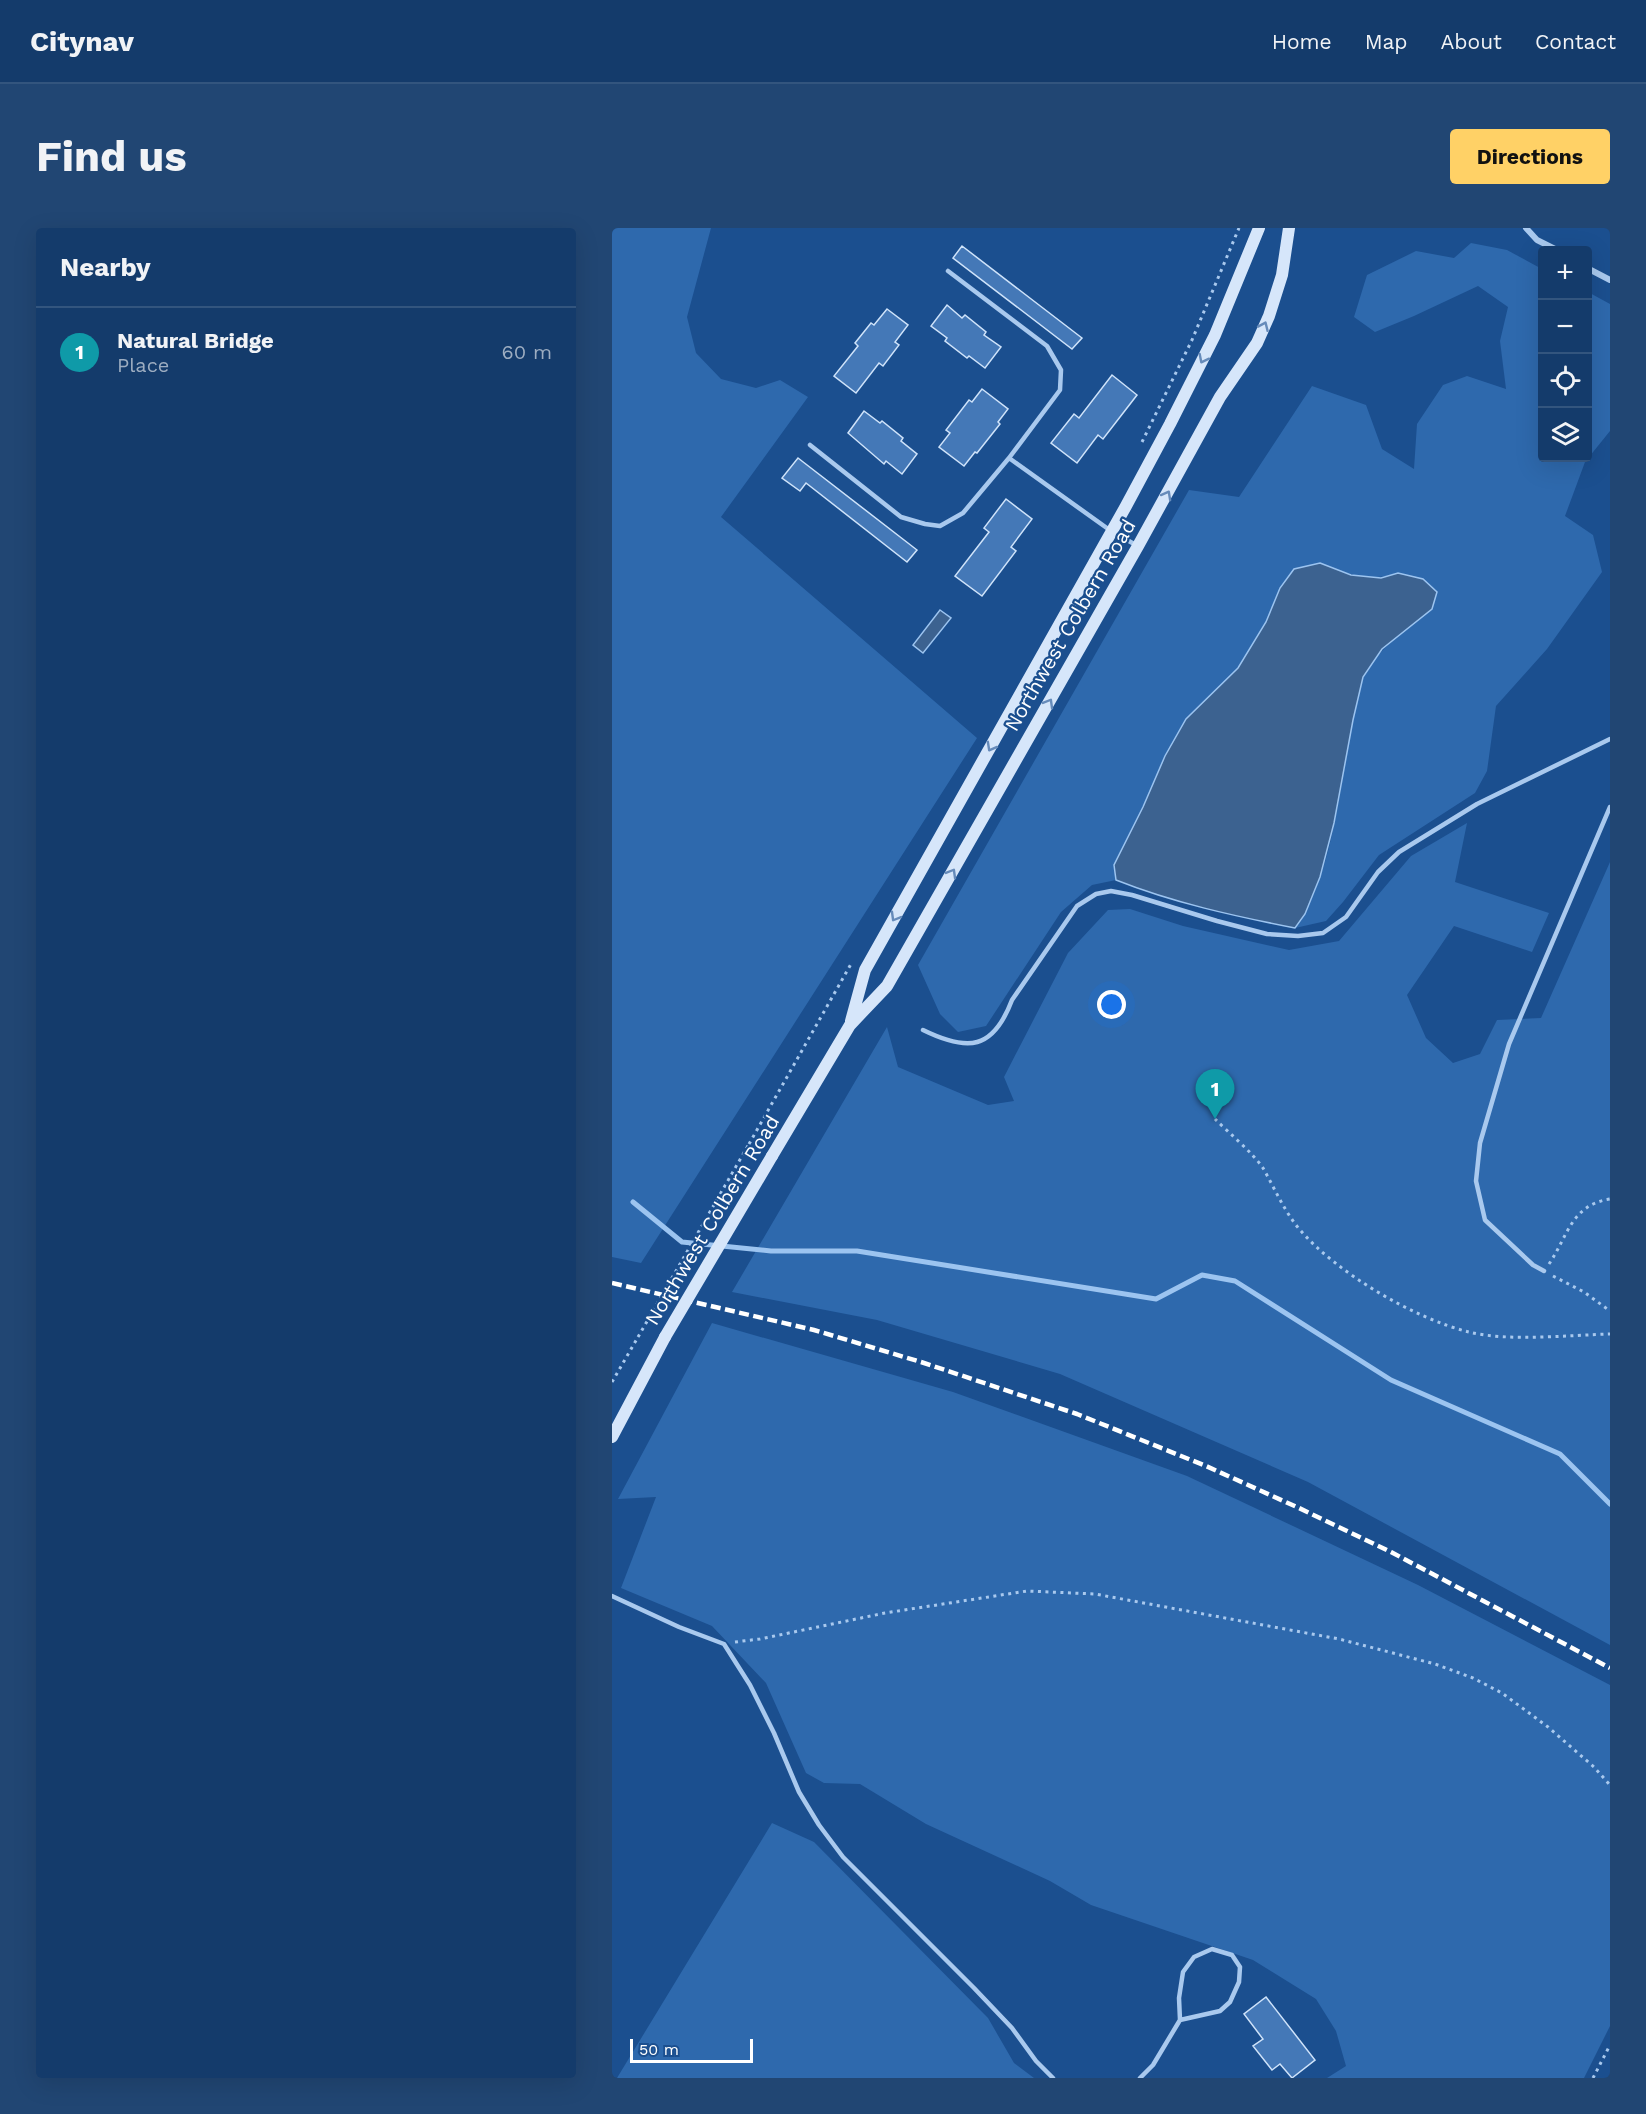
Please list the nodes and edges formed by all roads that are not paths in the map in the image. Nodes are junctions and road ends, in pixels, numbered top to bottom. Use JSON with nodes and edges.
{"nodes":[{"id":1,"x":1259,"y":228,"type":"edge"},
{"id":2,"x":1288,"y":228,"type":"edge"},
{"id":3,"x":1526,"y":228,"type":"edge"},
{"id":4,"x":1549,"y":246,"type":"edge"},
{"id":5,"x":948,"y":270,"type":"dead end"},
{"id":6,"x":1592,"y":271,"type":"edge"},
{"id":7,"x":1610,"y":280,"type":"edge"},
{"id":8,"x":810,"y":445,"type":"dead end"},
{"id":9,"x":1009,"y":458,"type":"junction"},
{"id":10,"x":1111,"y":531,"type":"junction"},
{"id":11,"x":1138,"y":546,"type":"junction"},
{"id":12,"x":1610,"y":739,"type":"edge"},
{"id":13,"x":1610,"y":807,"type":"edge"},
{"id":14,"x":850,"y":1025,"type":"junction"},
{"id":15,"x":923,"y":1030,"type":"dead end"},
{"id":16,"x":1544,"y":1271,"type":"road end"},
{"id":17,"x":612,"y":1437,"type":"edge"},
{"id":18,"x":612,"y":1596,"type":"edge"},
{"id":19,"x":1180,"y":2020,"type":"junction"},
{"id":20,"x":1053,"y":2078,"type":"edge"},
{"id":21,"x":1140,"y":2078,"type":"edge"}],
"edges":[{"from":1,"to":10,"type":"main road","name":"Northwest Colbern Road","one_way":true},
{"from":11,"to":2,"type":"main road","name":"Northwest Colbern Road","one_way":true},
{"from":3,"to":4,"type":"street"},
{"from":5,"to":9,"type":"lane"},
{"from":6,"to":7,"type":"street"},
{"from":8,"to":9,"type":"lane"},
{"from":9,"to":10,"type":"lane"},
{"from":10,"to":11,"type":"lane"},
{"from":10,"to":14,"type":"main road","name":"Northwest Colbern Road","one_way":true},
{"from":14,"to":11,"type":"main road","name":"Northwest Colbern Road","one_way":true},
{"from":12,"to":15,"type":"lane"},
{"from":13,"to":16,"type":"lane"},
{"from":14,"to":17,"type":"main road","name":"Northwest Colbern Road","bridge":true},
{"from":18,"to":20,"type":"lane"},
{"from":19,"to":19,"type":"lane"},
{"from":19,"to":21,"type":"lane"}]}
